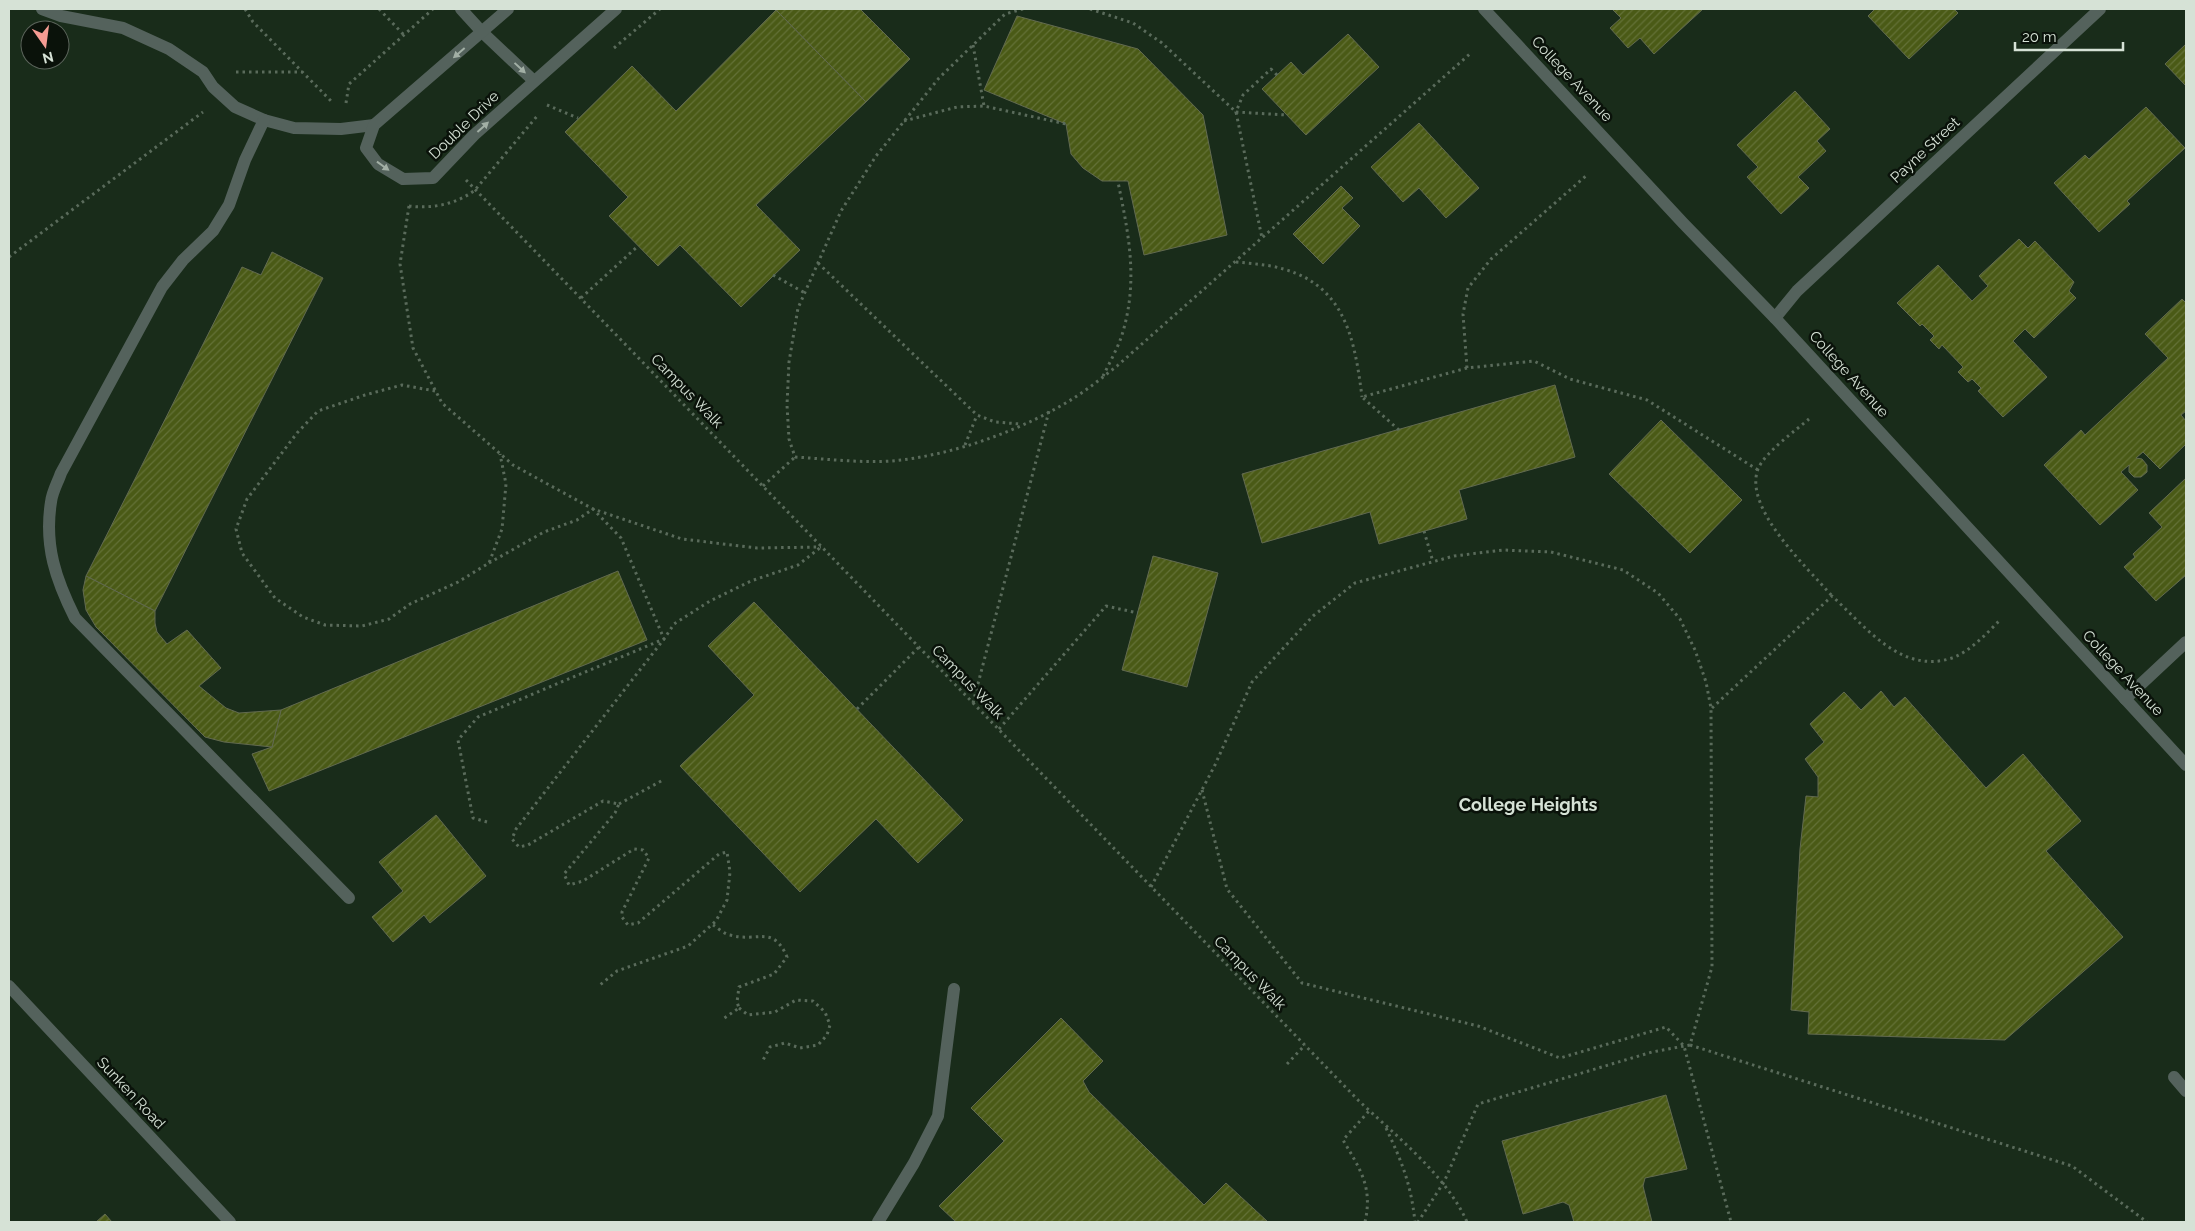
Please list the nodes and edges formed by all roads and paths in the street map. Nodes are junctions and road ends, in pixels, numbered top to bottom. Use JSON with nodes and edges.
{"nodes":[{"id":1,"x":42,"y":9,"type":"edge"},
{"id":2,"x":245,"y":9,"type":"edge"},
{"id":3,"x":379,"y":9,"type":"edge"},
{"id":4,"x":461,"y":9,"type":"edge"},
{"id":5,"x":508,"y":9,"type":"edge"},
{"id":6,"x":616,"y":9,"type":"edge"},
{"id":7,"x":1023,"y":9,"type":"edge"},
{"id":8,"x":1090,"y":9,"type":"edge"},
{"id":9,"x":1484,"y":9,"type":"edge"},
{"id":10,"x":2100,"y":9,"type":"edge"},
{"id":11,"x":482,"y":32,"type":"junction"},
{"id":12,"x":404,"y":35,"type":"dead end"},
{"id":13,"x":973,"y":45,"type":"junction"},
{"id":14,"x":1472,"y":52,"type":"dead end"},
{"id":15,"x":203,"y":72,"type":"junction"},
{"id":16,"x":303,"y":72,"type":"junction"},
{"id":17,"x":1277,"y":74,"type":"dead end"},
{"id":18,"x":534,"y":81,"type":"junction"},
{"id":19,"x":521,"y":94,"type":"junction"},
{"id":20,"x":223,"y":96,"type":"junction"},
{"id":21,"x":984,"y":106,"type":"junction"},
{"id":22,"x":337,"y":108,"type":"dead end"},
{"id":23,"x":1236,"y":112,"type":"junction"},
{"id":24,"x":1288,"y":115,"type":"dead end"},
{"id":25,"x":578,"y":118,"type":"dead end"},
{"id":26,"x":264,"y":120,"type":"junction"},
{"id":27,"x":903,"y":121,"type":"junction"},
{"id":28,"x":1066,"y":124,"type":"dead end"},
{"id":29,"x":374,"y":125,"type":"junction"},
{"id":30,"x":448,"y":162,"type":"junction"},
{"id":31,"x":1586,"y":175,"type":"dead end"},
{"id":32,"x":1118,"y":182,"type":"dead end"},
{"id":33,"x":409,"y":206,"type":"dead end"},
{"id":34,"x":1262,"y":238,"type":"junction"},
{"id":35,"x":638,"y":246,"type":"dead end"},
{"id":36,"x":9,"y":257,"type":"edge"},
{"id":37,"x":1235,"y":262,"type":"junction"},
{"id":38,"x":818,"y":263,"type":"junction"},
{"id":39,"x":774,"y":275,"type":"dead end"},
{"id":40,"x":805,"y":293,"type":"junction"},
{"id":41,"x":581,"y":298,"type":"junction"},
{"id":42,"x":1775,"y":318,"type":"junction"},
{"id":43,"x":1467,"y":368,"type":"junction"},
{"id":44,"x":1103,"y":377,"type":"junction"},
{"id":45,"x":436,"y":391,"type":"junction"},
{"id":46,"x":1362,"y":397,"type":"junction"},
{"id":47,"x":1049,"y":410,"type":"junction"},
{"id":48,"x":977,"y":416,"type":"junction"},
{"id":49,"x":1809,"y":419,"type":"dead end"},
{"id":50,"x":1022,"y":424,"type":"junction"},
{"id":51,"x":1399,"y":430,"type":"dead end"},
{"id":52,"x":965,"y":445,"type":"junction"},
{"id":53,"x":500,"y":454,"type":"junction"},
{"id":54,"x":795,"y":457,"type":"junction"},
{"id":55,"x":1758,"y":470,"type":"junction"},
{"id":56,"x":763,"y":486,"type":"junction"},
{"id":57,"x":593,"y":509,"type":"junction"},
{"id":58,"x":1424,"y":531,"type":"dead end"},
{"id":59,"x":822,"y":547,"type":"junction"},
{"id":60,"x":1433,"y":562,"type":"junction"},
{"id":61,"x":489,"y":563,"type":"junction"},
{"id":62,"x":1832,"y":596,"type":"junction"},
{"id":63,"x":1138,"y":613,"type":"dead end"},
{"id":64,"x":2000,"y":619,"type":"dead end"},
{"id":65,"x":664,"y":639,"type":"junction"},
{"id":66,"x":2186,"y":642,"type":"edge"},
{"id":67,"x":919,"y":647,"type":"junction"},
{"id":68,"x":2125,"y":699,"type":"junction"},
{"id":69,"x":973,"y":703,"type":"junction"},
{"id":70,"x":1711,"y":708,"type":"junction"},
{"id":71,"x":857,"y":709,"type":"dead end"},
{"id":72,"x":999,"y":729,"type":"junction"},
{"id":73,"x":2186,"y":765,"type":"edge"},
{"id":74,"x":663,"y":780,"type":"dead end"},
{"id":75,"x":1202,"y":790,"type":"junction"},
{"id":76,"x":619,"y":804,"type":"junction"},
{"id":77,"x":486,"y":822,"type":"dead end"},
{"id":78,"x":1151,"y":886,"type":"junction"},
{"id":79,"x":349,"y":898,"type":"dead end"},
{"id":80,"x":713,"y":925,"type":"junction"},
{"id":81,"x":600,"y":984,"type":"dead end"},
{"id":82,"x":9,"y":986,"type":"edge"},
{"id":83,"x":954,"y":989,"type":"dead end"},
{"id":84,"x":739,"y":1008,"type":"junction"},
{"id":85,"x":723,"y":1019,"type":"dead end"},
{"id":86,"x":1305,"y":1045,"type":"junction"},
{"id":87,"x":1690,"y":1045,"type":"junction"},
{"id":88,"x":1684,"y":1046,"type":"junction"},
{"id":89,"x":762,"y":1062,"type":"dead end"},
{"id":90,"x":1287,"y":1064,"type":"dead end"},
{"id":91,"x":2174,"y":1077,"type":"dead end"},
{"id":92,"x":2186,"y":1091,"type":"edge"},
{"id":93,"x":1369,"y":1111,"type":"junction"},
{"id":94,"x":1384,"y":1126,"type":"junction"},
{"id":95,"x":1444,"y":1182,"type":"junction"},
{"id":96,"x":230,"y":1222,"type":"edge"},
{"id":97,"x":878,"y":1222,"type":"edge"},
{"id":98,"x":1365,"y":1222,"type":"edge"},
{"id":99,"x":1414,"y":1222,"type":"edge"},
{"id":100,"x":1418,"y":1222,"type":"edge"},
{"id":101,"x":1466,"y":1222,"type":"edge"},
{"id":102,"x":1731,"y":1222,"type":"edge"},
{"id":103,"x":2147,"y":1222,"type":"edge"}],
"edges":[{"from":1,"to":15,"type":"street"},
{"from":2,"to":16,"type":"path"},
{"from":3,"to":12,"type":"path"},
{"from":4,"to":11,"type":"street"},
{"from":5,"to":11,"type":"street"},
{"from":6,"to":18,"type":"street","name":"Double Drive"},
{"from":7,"to":13,"type":"path"},
{"from":8,"to":23,"type":"path"},
{"from":9,"to":42,"type":"street","name":"College Avenue"},
{"from":10,"to":42,"type":"street","name":"Payne Street"},
{"from":11,"to":18,"type":"street","one_way":true},
{"from":11,"to":29,"type":"street","one_way":true},
{"from":13,"to":21,"type":"path"},
{"from":13,"to":27,"type":"path"},
{"from":14,"to":34,"type":"path"},
{"from":15,"to":16,"type":"path"},
{"from":15,"to":20,"type":"street"},
{"from":16,"to":22,"type":"path"},
{"from":17,"to":23,"type":"path"},
{"from":18,"to":19,"type":"street","name":"Double Drive"},
{"from":19,"to":25,"type":"path"},
{"from":30,"to":19,"type":"street","name":"Double Drive","one_way":true},
{"from":20,"to":26,"type":"street"},
{"from":20,"to":36,"type":"path"},
{"from":21,"to":27,"type":"path"},
{"from":21,"to":28,"type":"path"},
{"from":23,"to":24,"type":"path"},
{"from":23,"to":34,"type":"path"},
{"from":26,"to":29,"type":"street"},
{"from":26,"to":79,"type":"street"},
{"from":27,"to":38,"type":"path"},
{"from":29,"to":30,"type":"street","name":"Double Drive","one_way":true},
{"from":30,"to":41,"type":"path","name":"Campus Walk"},
{"from":31,"to":43,"type":"path"},
{"from":32,"to":44,"type":"path"},
{"from":33,"to":45,"type":"path"},
{"from":34,"to":37,"type":"path"},
{"from":35,"to":41,"type":"path"},
{"from":37,"to":44,"type":"path"},
{"from":37,"to":46,"type":"path"},
{"from":38,"to":40,"type":"path"},
{"from":38,"to":48,"type":"path"},
{"from":39,"to":40,"type":"path"},
{"from":40,"to":54,"type":"path"},
{"from":41,"to":56,"type":"path","name":"Campus Walk"},
{"from":42,"to":68,"type":"street","name":"College Avenue"},
{"from":43,"to":46,"type":"path"},
{"from":43,"to":55,"type":"path"},
{"from":44,"to":47,"type":"path"},
{"from":45,"to":53,"type":"path"},
{"from":45,"to":61,"type":"path"},
{"from":46,"to":51,"type":"path"},
{"from":47,"to":50,"type":"path"},
{"from":47,"to":69,"type":"path"},
{"from":48,"to":50,"type":"path"},
{"from":48,"to":52,"type":"path"},
{"from":49,"to":55,"type":"path"},
{"from":50,"to":52,"type":"path"},
{"from":52,"to":54,"type":"path"},
{"from":53,"to":57,"type":"path"},
{"from":53,"to":61,"type":"path"},
{"from":54,"to":56,"type":"path"},
{"from":55,"to":62,"type":"path"},
{"from":56,"to":59,"type":"path","name":"Campus Walk"},
{"from":57,"to":59,"type":"path"},
{"from":57,"to":61,"type":"path"},
{"from":57,"to":65,"type":"path"},
{"from":58,"to":60,"type":"path"},
{"from":59,"to":65,"type":"path"},
{"from":59,"to":67,"type":"path","name":"Campus Walk"},
{"from":60,"to":70,"type":"path"},
{"from":60,"to":75,"type":"path"},
{"from":62,"to":64,"type":"path"},
{"from":62,"to":70,"type":"path"},
{"from":63,"to":72,"type":"path"},
{"from":65,"to":76,"type":"path"},
{"from":65,"to":77,"type":"path"},
{"from":66,"to":68,"type":"street"},
{"from":67,"to":69,"type":"path","name":"Campus Walk"},
{"from":67,"to":71,"type":"path"},
{"from":68,"to":73,"type":"street","name":"College Avenue"},
{"from":69,"to":72,"type":"path","name":"Campus Walk"},
{"from":70,"to":87,"type":"path"},
{"from":72,"to":78,"type":"path","name":"Campus Walk"},
{"from":74,"to":76,"type":"path"},
{"from":75,"to":78,"type":"path"},
{"from":75,"to":88,"type":"path"},
{"from":76,"to":80,"type":"path"},
{"from":78,"to":86,"type":"path","name":"Campus Walk"},
{"from":80,"to":81,"type":"path"},
{"from":80,"to":84,"type":"path"},
{"from":82,"to":96,"type":"street","name":"Sunken Road"},
{"from":83,"to":97,"type":"street"},
{"from":84,"to":85,"type":"path"},
{"from":84,"to":89,"type":"path"},
{"from":86,"to":90,"type":"path"},
{"from":86,"to":93,"type":"path","name":"Campus Walk"},
{"from":87,"to":88,"type":"path"},
{"from":87,"to":103,"type":"path"},
{"from":88,"to":95,"type":"path"},
{"from":88,"to":102,"type":"path"},
{"from":91,"to":92,"type":"street"},
{"from":93,"to":94,"type":"path","name":"Campus Walk"},
{"from":93,"to":98,"type":"path"},
{"from":94,"to":95,"type":"path","name":"Campus Walk"},
{"from":94,"to":99,"type":"path"},
{"from":95,"to":100,"type":"path"},
{"from":95,"to":101,"type":"path","name":"Campus Walk"}]}
